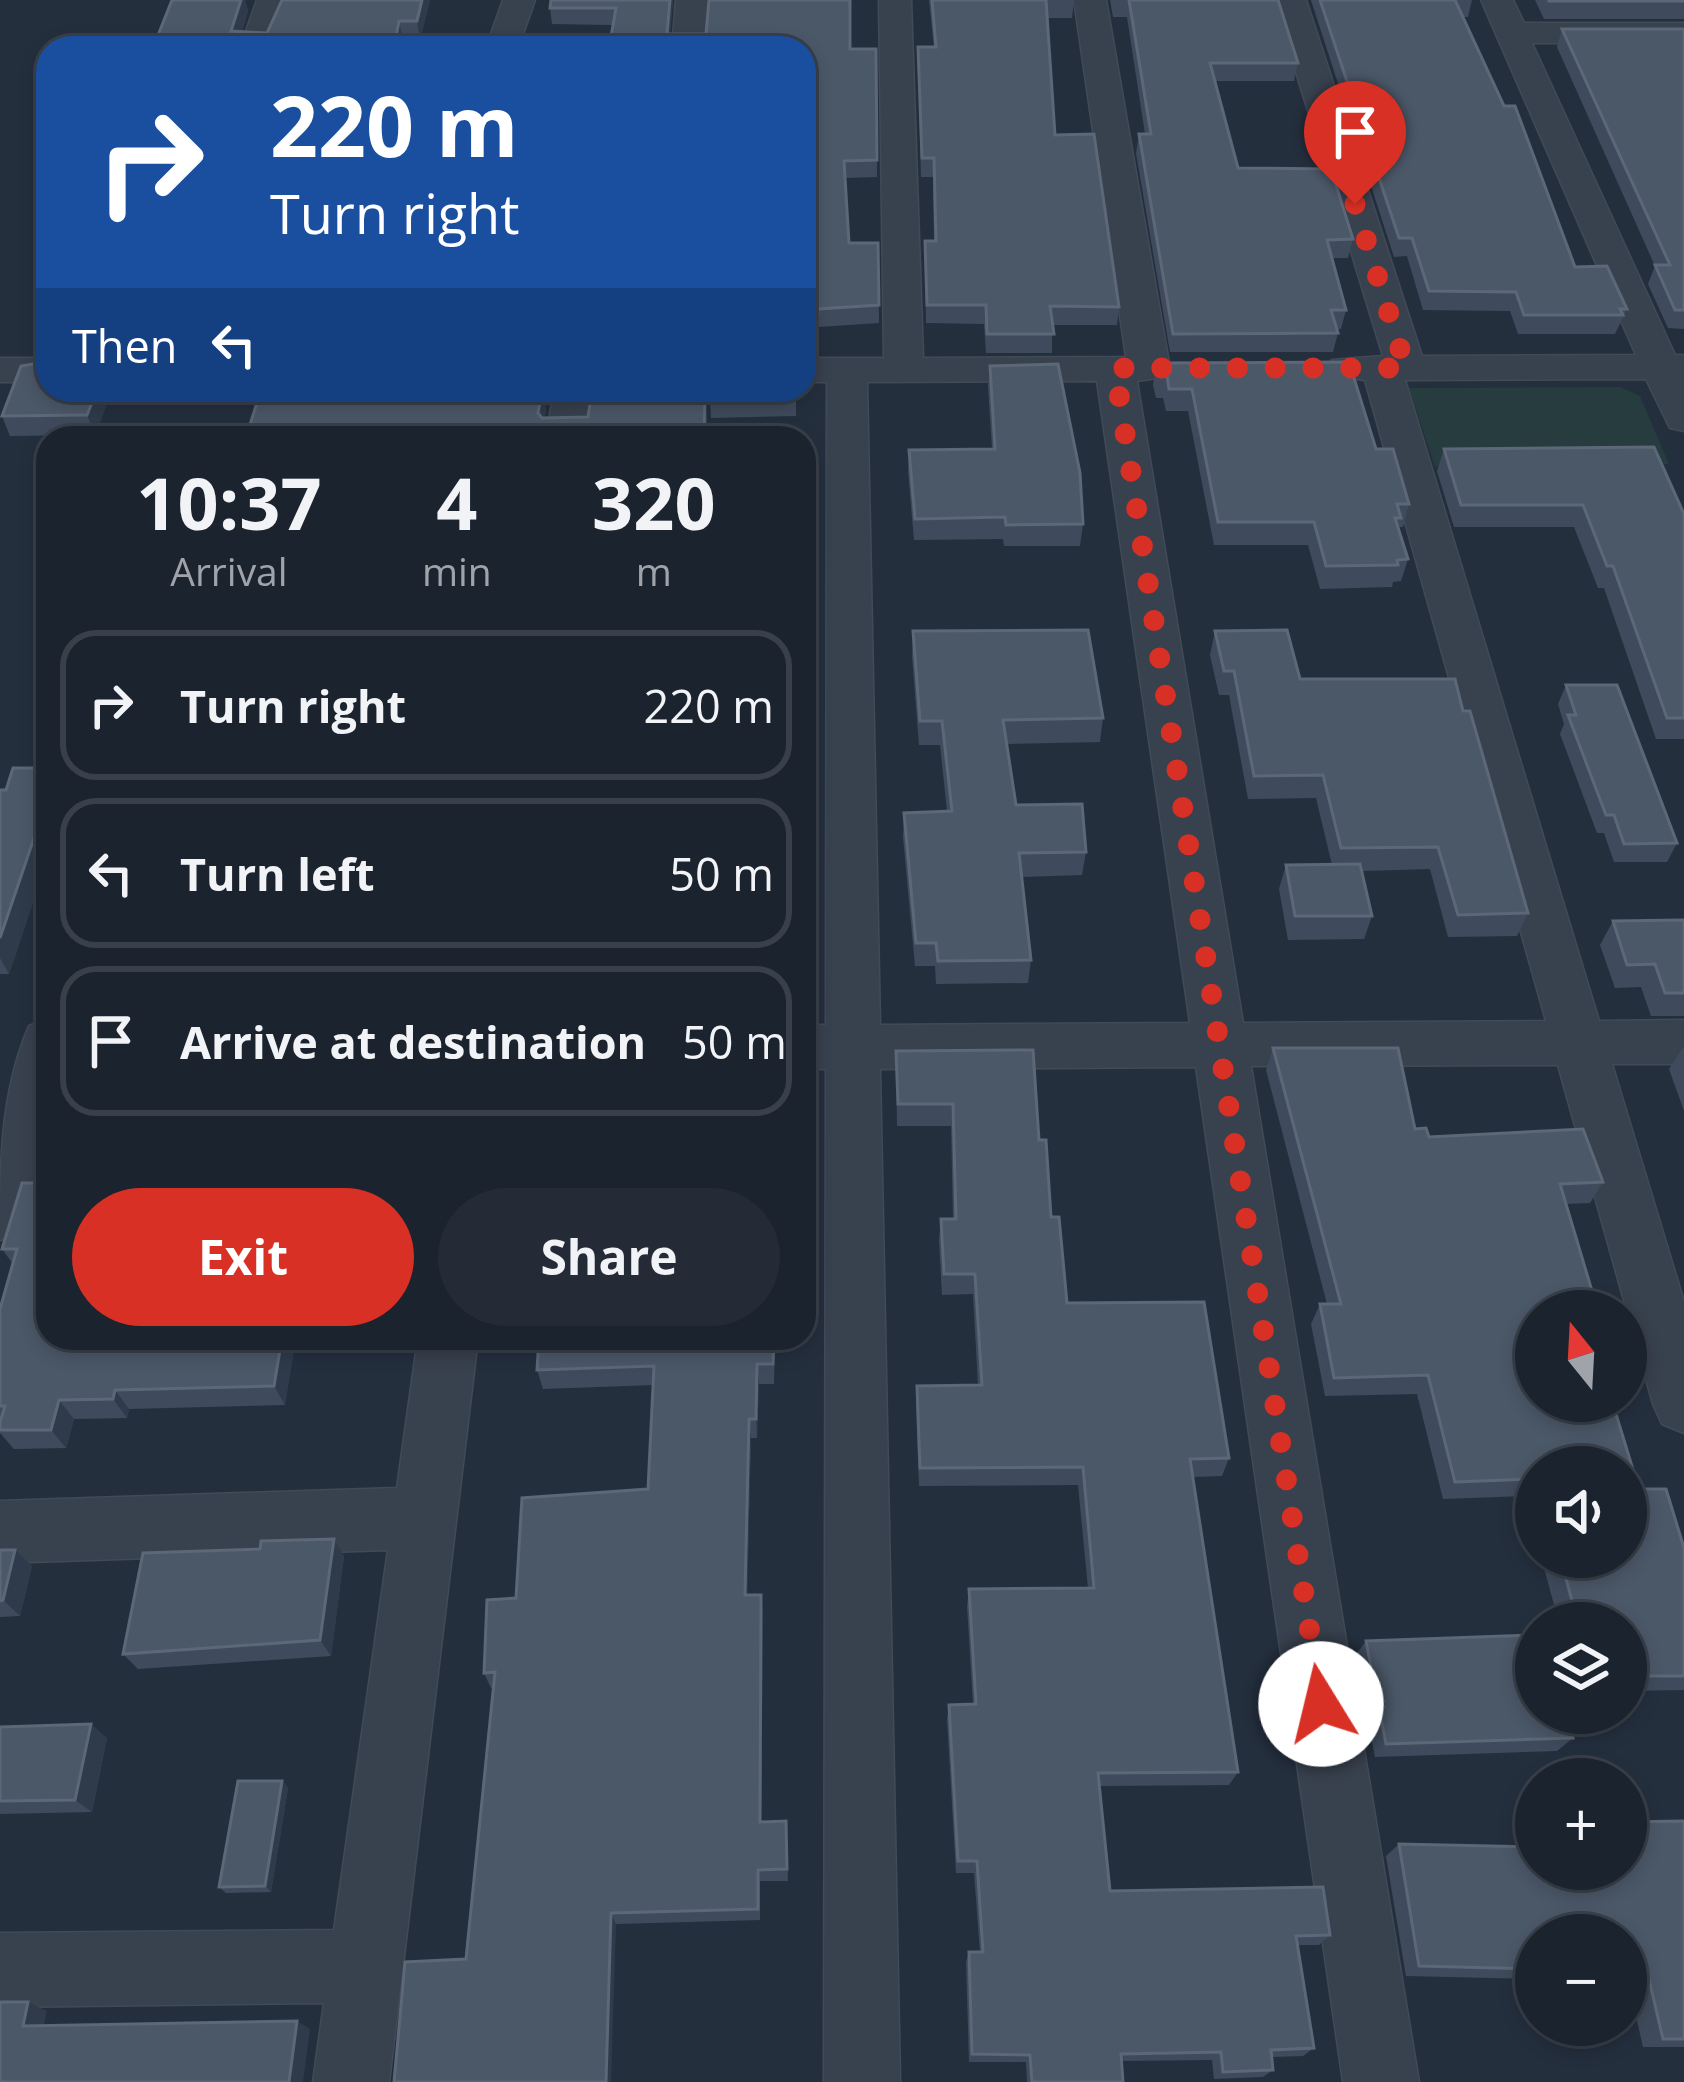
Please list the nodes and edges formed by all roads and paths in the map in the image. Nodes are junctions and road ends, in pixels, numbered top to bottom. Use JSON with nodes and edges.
{"nodes":[{"id":1,"x":273,"y":0,"type":"edge"},
{"id":2,"x":519,"y":0,"type":"edge"},
{"id":3,"x":692,"y":0,"type":"edge"},
{"id":4,"x":895,"y":0,"type":"edge"},
{"id":5,"x":1090,"y":0,"type":"edge"},
{"id":6,"x":1291,"y":0,"type":"edge"},
{"id":7,"x":1668,"y":0,"type":"edge"},
{"id":8,"x":1504,"y":17,"type":"edge"},
{"id":9,"x":1684,"y":30,"type":"edge"},
{"id":10,"x":260,"y":36,"type":"edge"},
{"id":11,"x":506,"y":36,"type":"edge"},
{"id":12,"x":689,"y":36,"type":"edge"},
{"id":13,"x":1673,"y":367,"type":"edge"},
{"id":14,"x":1312,"y":368,"type":"edge"},
{"id":15,"x":1394,"y":368,"type":"junction"},
{"id":16,"x":1131,"y":369,"type":"junction"},
{"id":17,"x":1195,"y":369,"type":"edge"},
{"id":18,"x":0,"y":370,"type":"edge"},
{"id":19,"x":36,"y":370,"type":"edge"},
{"id":20,"x":825,"y":370,"type":"edge"},
{"id":21,"x":904,"y":370,"type":"junction"},
{"id":22,"x":1684,"y":419,"type":"edge"},
{"id":23,"x":1684,"y":1042,"type":"edge"},
{"id":24,"x":1217,"y":1043,"type":"junction"},
{"id":25,"x":1576,"y":1044,"type":"junction"},
{"id":26,"x":830,"y":1046,"type":"edge"},
{"id":27,"x":36,"y":1104,"type":"edge"},
{"id":28,"x":19,"y":1194,"type":"edge"},
{"id":29,"x":446,"y":1350,"type":"edge"},
{"id":30,"x":1684,"y":1404,"type":"edge"},
{"id":31,"x":425,"y":1518,"type":"junction"},
{"id":32,"x":0,"y":1532,"type":"edge"},
{"id":33,"x":367,"y":1966,"type":"junction"},
{"id":34,"x":0,"y":1970,"type":"edge"},
{"id":35,"x":350,"y":2082,"type":"edge"},
{"id":36,"x":862,"y":2082,"type":"edge"},
{"id":37,"x":1381,"y":2082,"type":"edge"}],
"edges":[{"from":1,"to":10,"type":"street"},
{"from":2,"to":11,"type":"street"},
{"from":3,"to":12,"type":"street"},
{"from":4,"to":21,"type":"street"},
{"from":5,"to":16,"type":"street"},
{"from":6,"to":15,"type":"street"},
{"from":7,"to":9,"type":"street"},
{"from":8,"to":9,"type":"street"},
{"from":8,"to":13,"type":"street"},
{"from":13,"to":15,"type":"street"},
{"from":13,"to":22,"type":"street"},
{"from":14,"to":15,"type":"street"},
{"from":15,"to":25,"type":"street"},
{"from":16,"to":17,"type":"street"},
{"from":16,"to":21,"type":"street"},
{"from":16,"to":24,"type":"street"},
{"from":18,"to":19,"type":"street"},
{"from":20,"to":21,"type":"street"},
{"from":20,"to":26,"type":"street"},
{"from":23,"to":25,"type":"street"},
{"from":24,"to":25,"type":"street"},
{"from":24,"to":26,"type":"street"},
{"from":24,"to":37,"type":"street"},
{"from":25,"to":30,"type":"street"},
{"from":26,"to":36,"type":"street"},
{"from":27,"to":28,"type":"street"},
{"from":29,"to":31,"type":"street"},
{"from":31,"to":32,"type":"street"},
{"from":31,"to":33,"type":"street"},
{"from":33,"to":34,"type":"street"},
{"from":33,"to":35,"type":"street"}]}
